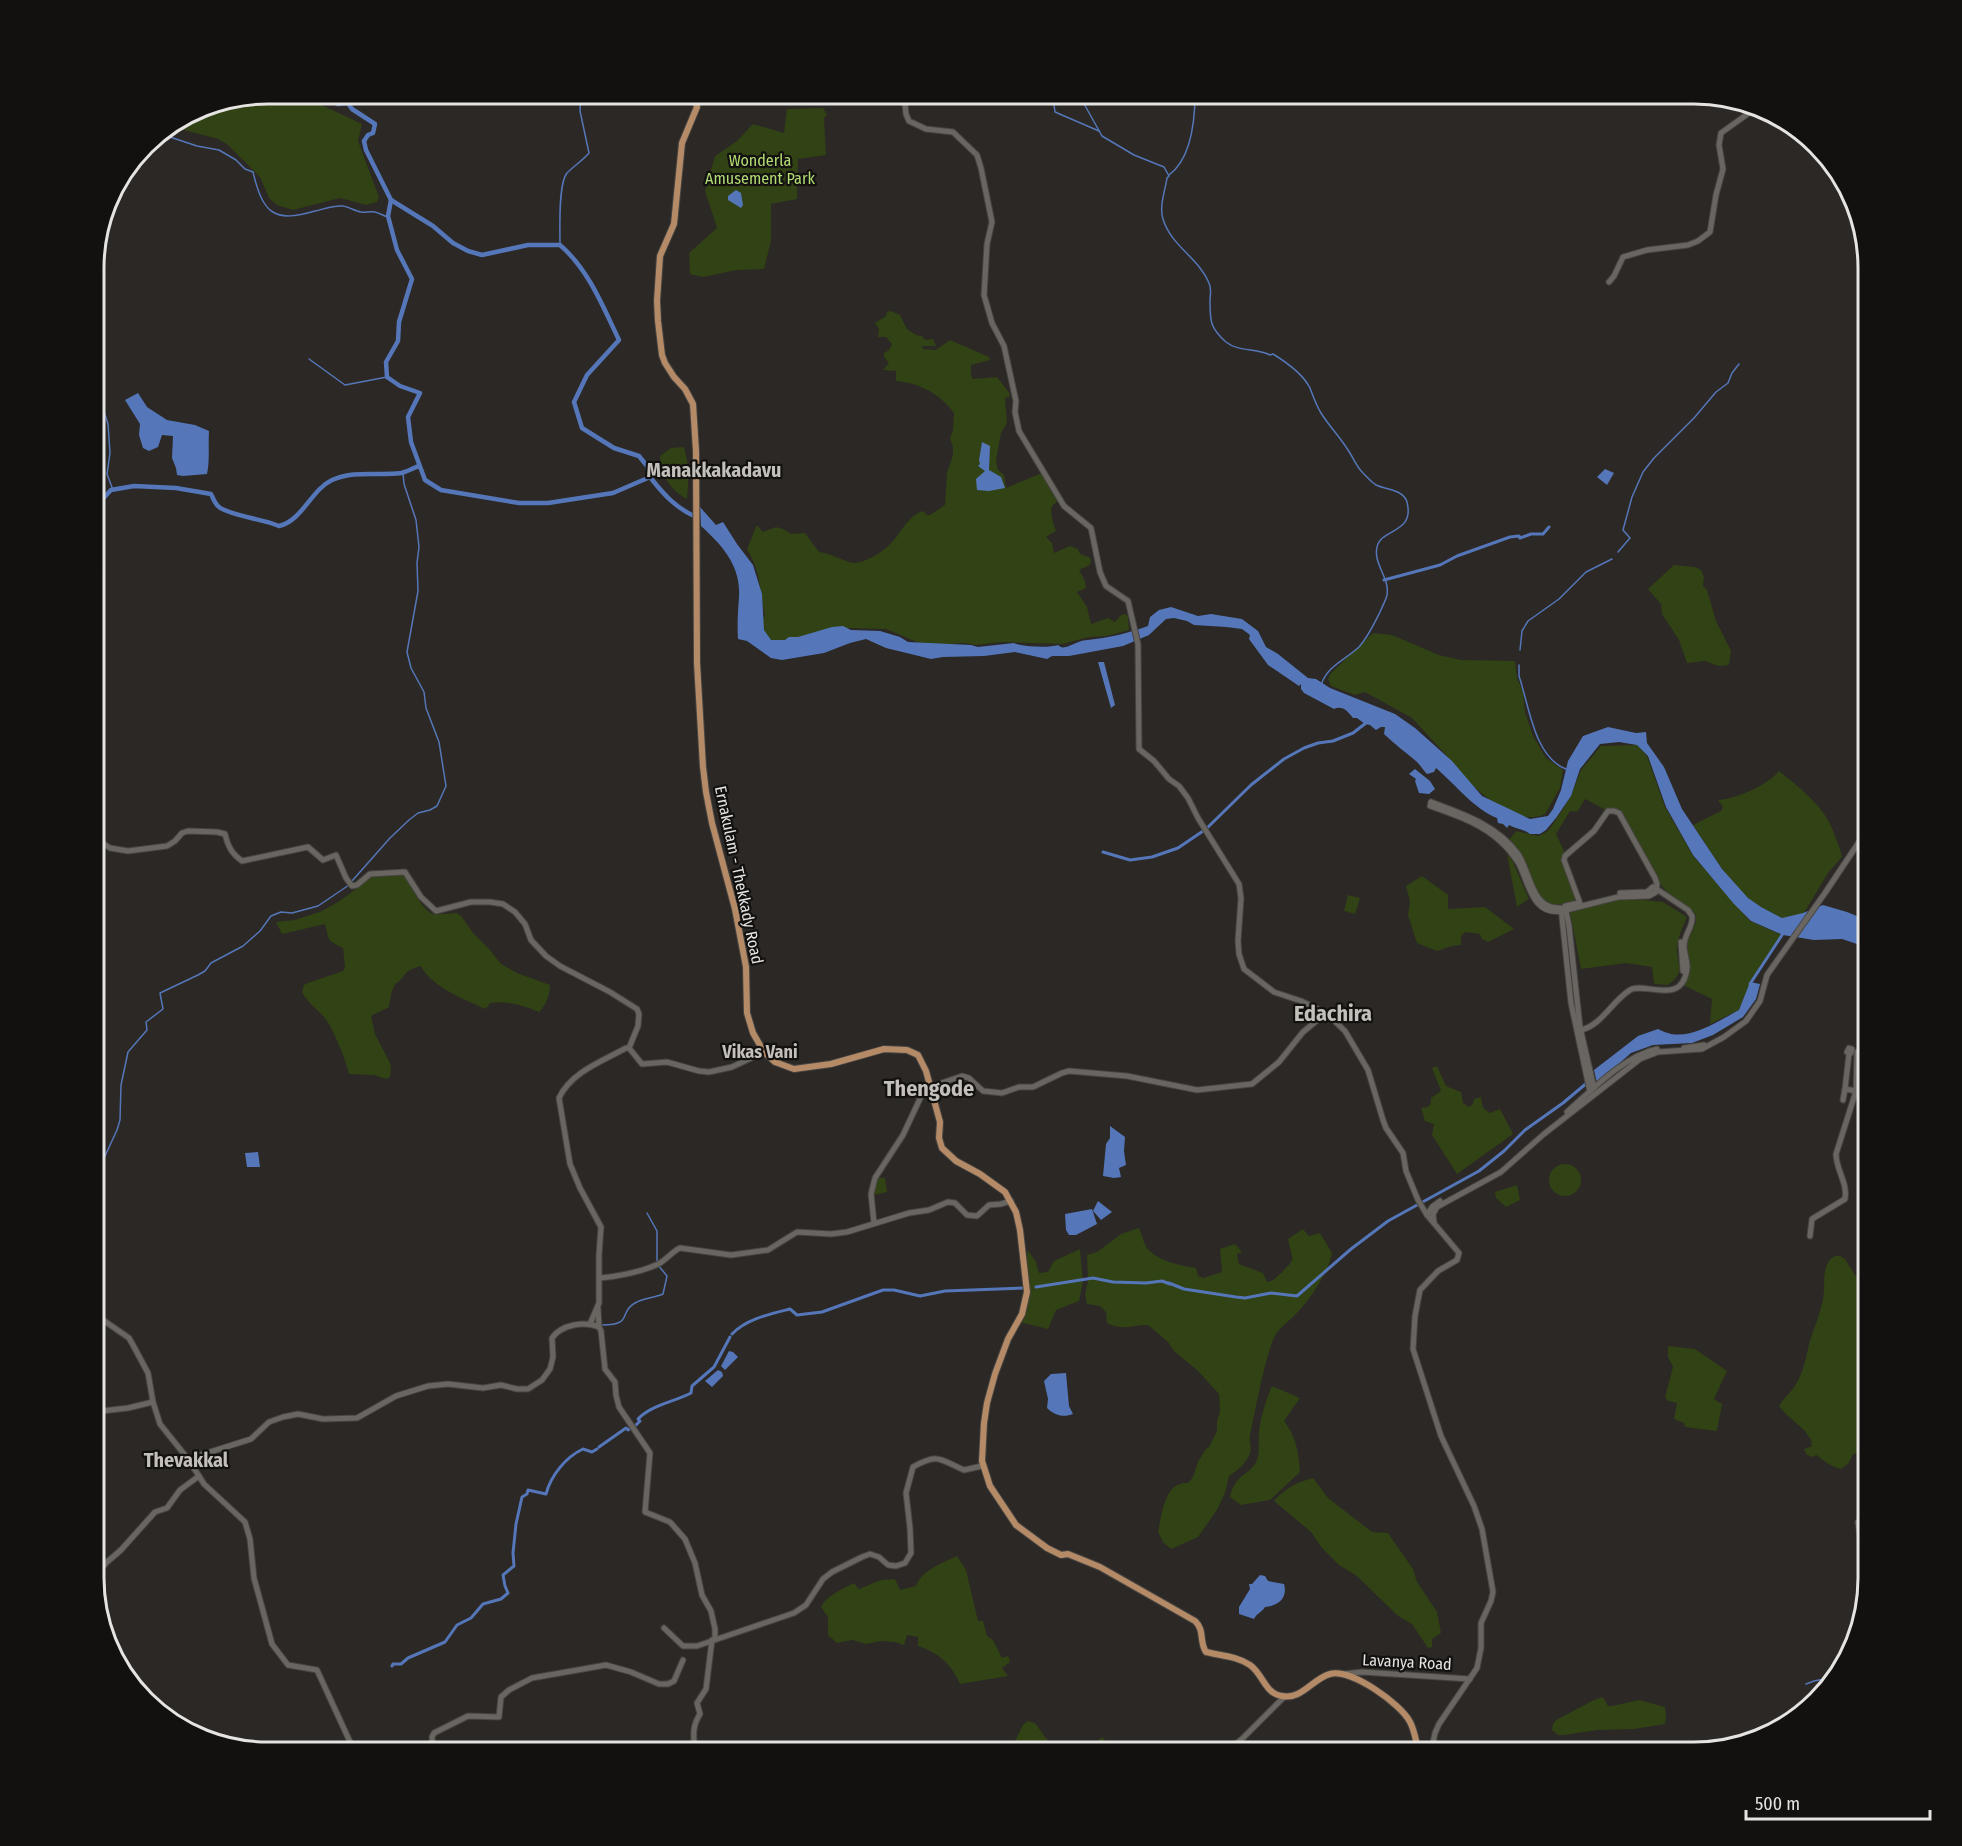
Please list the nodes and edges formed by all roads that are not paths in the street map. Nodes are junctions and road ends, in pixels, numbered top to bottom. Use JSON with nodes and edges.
{"nodes":[{"id":1,"x":696,"y":104,"type":"edge"},
{"id":2,"x":905,"y":104,"type":"edge"},
{"id":3,"x":1748,"y":113,"type":"edge"},
{"id":4,"x":1609,"y":282,"type":"dead end"},
{"id":5,"x":104,"y":844,"type":"edge"},
{"id":6,"x":1858,"y":844,"type":"edge"},
{"id":7,"x":1654,"y":890,"type":"junction"},
{"id":8,"x":1582,"y":904,"type":"junction"},
{"id":9,"x":1563,"y":909,"type":"junction"},
{"id":10,"x":1779,"y":956,"type":"junction"},
{"id":11,"x":1326,"y":1013,"type":"junction"},
{"id":12,"x":1580,"y":1029,"type":"junction"},
{"id":13,"x":629,"y":1048,"type":"junction"},
{"id":14,"x":764,"y":1052,"type":"junction"},
{"id":15,"x":1585,"y":1057,"type":"junction"},
{"id":16,"x":930,"y":1086,"type":"junction"},
{"id":17,"x":1592,"y":1088,"type":"junction"},
{"id":18,"x":1845,"y":1089,"type":"junction"},
{"id":19,"x":1856,"y":1091,"type":"junction"},
{"id":20,"x":1843,"y":1100,"type":"dead end"},
{"id":21,"x":1475,"y":1184,"type":"junction"},
{"id":22,"x":1011,"y":1201,"type":"junction"},
{"id":23,"x":1433,"y":1205,"type":"junction"},
{"id":24,"x":1422,"y":1208,"type":"junction"},
{"id":25,"x":1427,"y":1215,"type":"junction"},
{"id":26,"x":874,"y":1222,"type":"junction"},
{"id":27,"x":1434,"y":1223,"type":"junction"},
{"id":28,"x":1810,"y":1236,"type":"dead end"},
{"id":29,"x":600,"y":1278,"type":"junction"},
{"id":30,"x":598,"y":1308,"type":"junction"},
{"id":31,"x":104,"y":1321,"type":"edge"},
{"id":32,"x":590,"y":1323,"type":"junction"},
{"id":33,"x":599,"y":1327,"type":"junction"},
{"id":34,"x":153,"y":1402,"type":"junction"},
{"id":35,"x":104,"y":1411,"type":"edge"},
{"id":36,"x":188,"y":1459,"type":"junction"},
{"id":37,"x":982,"y":1466,"type":"junction"},
{"id":38,"x":199,"y":1476,"type":"junction"},
{"id":39,"x":104,"y":1565,"type":"edge"},
{"id":40,"x":664,"y":1628,"type":"dead end"},
{"id":41,"x":713,"y":1639,"type":"junction"},
{"id":42,"x":683,"y":1660,"type":"dead end"},
{"id":43,"x":1342,"y":1674,"type":"junction"},
{"id":44,"x":1470,"y":1679,"type":"junction"},
{"id":45,"x":1284,"y":1697,"type":"junction"},
{"id":46,"x":350,"y":1742,"type":"edge"},
{"id":47,"x":432,"y":1742,"type":"edge"},
{"id":48,"x":694,"y":1742,"type":"edge"},
{"id":49,"x":1238,"y":1742,"type":"edge"},
{"id":50,"x":1417,"y":1742,"type":"edge"},
{"id":51,"x":1433,"y":1742,"type":"edge"}],
"edges":[{"from":1,"to":14,"type":"main road","name":"Ernakulam - Thekkady Road"},
{"from":2,"to":11,"type":"main road"},
{"from":3,"to":4,"type":"main road"},
{"from":5,"to":13,"type":"main road"},
{"from":6,"to":10,"type":"main road"},
{"from":7,"to":8,"type":"main road"},
{"from":7,"to":8,"type":"main road"},
{"from":7,"to":12,"type":"main road"},
{"from":8,"to":9,"type":"main road"},
{"from":9,"to":9,"type":"main road"},
{"from":9,"to":12,"type":"main road"},
{"from":9,"to":15,"type":"main road"},
{"from":10,"to":17,"type":"main road"},
{"from":10,"to":21,"type":"main road"},
{"from":11,"to":16,"type":"main road"},
{"from":11,"to":24,"type":"main road"},
{"from":12,"to":15,"type":"main road"},
{"from":13,"to":14,"type":"main road"},
{"from":13,"to":29,"type":"main road"},
{"from":14,"to":16,"type":"main road"},
{"from":15,"to":17,"type":"main road"},
{"from":16,"to":22,"type":"main road"},
{"from":16,"to":26,"type":"main road"},
{"from":17,"to":21,"type":"main road"},
{"from":18,"to":19,"type":"main road"},
{"from":18,"to":19,"type":"main road"},
{"from":18,"to":20,"type":"main road"},
{"from":19,"to":28,"type":"main road"},
{"from":21,"to":23,"type":"main road"},
{"from":21,"to":27,"type":"main road"},
{"from":22,"to":26,"type":"main road"},
{"from":22,"to":37,"type":"main road"},
{"from":23,"to":24,"type":"main road"},
{"from":23,"to":25,"type":"main road"},
{"from":24,"to":25,"type":"main road"},
{"from":25,"to":27,"type":"main road"},
{"from":26,"to":29,"type":"main road"},
{"from":27,"to":44,"type":"main road"},
{"from":29,"to":30,"type":"main road"},
{"from":30,"to":32,"type":"main road"},
{"from":30,"to":33,"type":"main road"},
{"from":31,"to":34,"type":"main road"},
{"from":32,"to":33,"type":"main road"},
{"from":32,"to":36,"type":"main road"},
{"from":33,"to":41,"type":"main road"},
{"from":34,"to":35,"type":"main road"},
{"from":34,"to":36,"type":"main road"},
{"from":36,"to":38,"type":"main road"},
{"from":37,"to":41,"type":"main road"},
{"from":37,"to":45,"type":"main road"},
{"from":38,"to":39,"type":"main road"},
{"from":38,"to":46,"type":"main road"},
{"from":40,"to":41,"type":"main road"},
{"from":41,"to":48,"type":"main road"},
{"from":42,"to":47,"type":"main road"},
{"from":43,"to":44,"type":"main road","name":"Lavanya Road"},
{"from":43,"to":45,"type":"main road"},
{"from":43,"to":50,"type":"main road"},
{"from":44,"to":51,"type":"main road"},
{"from":45,"to":49,"type":"main road"}]}
